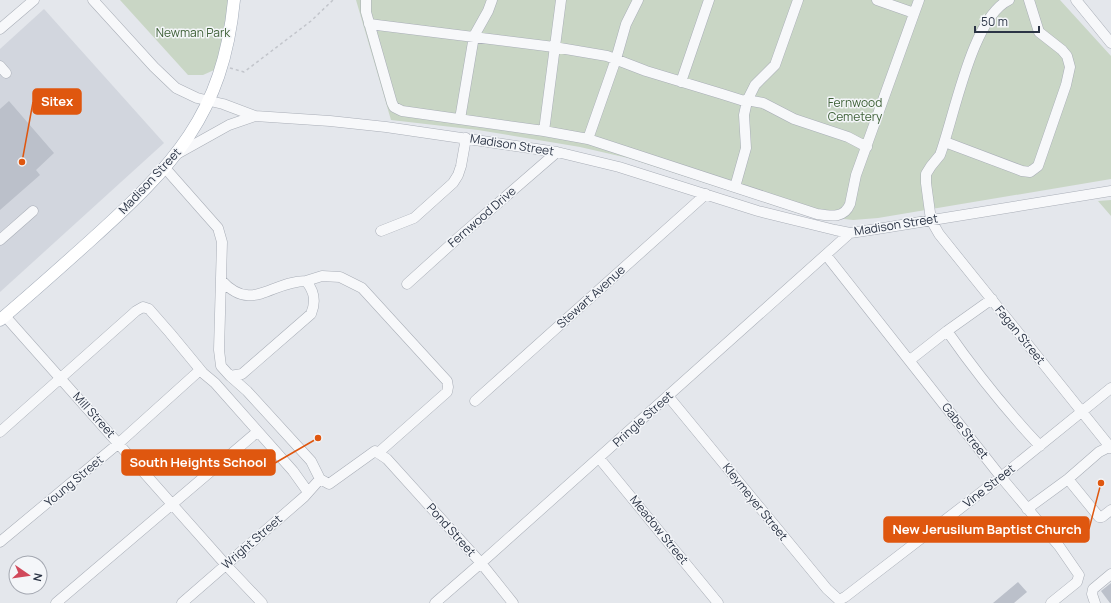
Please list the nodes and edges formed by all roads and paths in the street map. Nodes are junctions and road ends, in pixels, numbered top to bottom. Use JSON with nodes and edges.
{"nodes":[{"id":1,"x":34,"y":0,"type":"edge"},
{"id":2,"x":93,"y":0,"type":"edge"},
{"id":3,"x":234,"y":0,"type":"edge"},
{"id":4,"x":333,"y":0,"type":"edge"},
{"id":5,"x":366,"y":0,"type":"edge"},
{"id":6,"x":492,"y":0,"type":"edge"},
{"id":7,"x":561,"y":0,"type":"edge"},
{"id":8,"x":638,"y":0,"type":"edge"},
{"id":9,"x":709,"y":0,"type":"edge"},
{"id":10,"x":798,"y":0,"type":"edge"},
{"id":11,"x":877,"y":0,"type":"edge"},
{"id":12,"x":918,"y":0,"type":"edge"},
{"id":13,"x":1029,"y":0,"type":"edge"},
{"id":14,"x":1076,"y":0,"type":"edge"},
{"id":15,"x":1005,"y":1,"type":"edge"},
{"id":16,"x":914,"y":13,"type":"junction"},
{"id":17,"x":369,"y":24,"type":"junction"},
{"id":18,"x":0,"y":29,"type":"edge"},
{"id":19,"x":474,"y":36,"type":"junction"},
{"id":20,"x":1111,"y":43,"type":"edge"},
{"id":21,"x":554,"y":47,"type":"junction"},
{"id":22,"x":616,"y":59,"type":"junction"},
{"id":23,"x":223,"y":66,"type":"junction"},
{"id":24,"x":681,"y":82,"type":"junction"},
{"id":25,"x":209,"y":101,"type":"junction"},
{"id":26,"x":747,"y":101,"type":"junction"},
{"id":27,"x":255,"y":116,"type":"junction"},
{"id":28,"x":460,"y":119,"type":"junction"},
{"id":29,"x":544,"y":131,"type":"junction"},
{"id":30,"x":466,"y":138,"type":"junction"},
{"id":31,"x":588,"y":139,"type":"junction"},
{"id":32,"x":944,"y":142,"type":"junction"},
{"id":33,"x":867,"y":147,"type":"junction"},
{"id":34,"x":557,"y":152,"type":"junction"},
{"id":35,"x":177,"y":154,"type":"junction"},
{"id":36,"x":166,"y":168,"type":"junction"},
{"id":37,"x":735,"y":187,"type":"junction"},
{"id":38,"x":1111,"y":191,"type":"edge"},
{"id":39,"x":706,"y":194,"type":"junction"},
{"id":40,"x":33,"y":211,"type":"dead end"},
{"id":41,"x":931,"y":220,"type":"junction"},
{"id":42,"x":381,"y":231,"type":"dead end"},
{"id":43,"x":850,"y":233,"type":"junction"},
{"id":44,"x":0,"y":240,"type":"edge"},
{"id":45,"x":826,"y":255,"type":"junction"},
{"id":46,"x":221,"y":280,"type":"junction"},
{"id":47,"x":306,"y":281,"type":"junction"},
{"id":48,"x":408,"y":284,"type":"dead end"},
{"id":49,"x":992,"y":299,"type":"junction"},
{"id":50,"x":2,"y":318,"type":"edge"},
{"id":51,"x":947,"y":331,"type":"junction"},
{"id":52,"x":910,"y":360,"type":"junction"},
{"id":53,"x":200,"y":370,"type":"junction"},
{"id":54,"x":230,"y":376,"type":"junction"},
{"id":55,"x":61,"y":378,"type":"junction"},
{"id":56,"x":1111,"y":388,"type":"edge"},
{"id":57,"x":668,"y":396,"type":"junction"},
{"id":58,"x":475,"y":401,"type":"dead end"},
{"id":59,"x":1081,"y":411,"type":"junction"},
{"id":60,"x":0,"y":432,"type":"edge"},
{"id":61,"x":257,"y":432,"type":"junction"},
{"id":62,"x":119,"y":443,"type":"junction"},
{"id":63,"x":1040,"y":446,"type":"junction"},
{"id":64,"x":1111,"y":446,"type":"edge"},
{"id":65,"x":378,"y":453,"type":"junction"},
{"id":66,"x":599,"y":458,"type":"junction"},
{"id":67,"x":1001,"y":477,"type":"junction"},
{"id":68,"x":320,"y":479,"type":"junction"},
{"id":69,"x":1068,"y":479,"type":"junction"},
{"id":70,"x":308,"y":492,"type":"junction"},
{"id":71,"x":172,"y":504,"type":"junction"},
{"id":72,"x":1027,"y":509,"type":"junction"},
{"id":73,"x":1111,"y":510,"type":"edge"},
{"id":74,"x":0,"y":542,"type":"edge"},
{"id":75,"x":481,"y":563,"type":"junction"},
{"id":76,"x":226,"y":565,"type":"junction"},
{"id":77,"x":1111,"y":574,"type":"edge"},
{"id":78,"x":841,"y":600,"type":"edge"},
{"id":79,"x":56,"y":603,"type":"edge"},
{"id":80,"x":182,"y":603,"type":"edge"},
{"id":81,"x":262,"y":603,"type":"edge"},
{"id":82,"x":435,"y":603,"type":"edge"},
{"id":83,"x":513,"y":603,"type":"edge"},
{"id":84,"x":718,"y":603,"type":"edge"},
{"id":85,"x":1051,"y":603,"type":"edge"},
{"id":86,"x":1095,"y":603,"type":"edge"}],
"edges":[{"from":1,"to":18,"type":"street"},
{"from":2,"to":25,"type":"street"},
{"from":3,"to":23,"type":"main road"},
{"from":4,"to":23,"type":"path"},
{"from":5,"to":17,"type":"street"},
{"from":6,"to":19,"type":"street"},
{"from":7,"to":21,"type":"street"},
{"from":8,"to":22,"type":"street"},
{"from":9,"to":24,"type":"street"},
{"from":10,"to":26,"type":"street"},
{"from":11,"to":16,"type":"street"},
{"from":12,"to":16,"type":"street"},
{"from":13,"to":32,"type":"street"},
{"from":14,"to":20,"type":"street"},
{"from":15,"to":32,"type":"street"},
{"from":16,"to":33,"type":"street"},
{"from":17,"to":19,"type":"street"},
{"from":17,"to":28,"type":"street"},
{"from":19,"to":21,"type":"street"},
{"from":19,"to":28,"type":"street"},
{"from":21,"to":22,"type":"street"},
{"from":21,"to":29,"type":"street"},
{"from":22,"to":24,"type":"street"},
{"from":22,"to":31,"type":"street"},
{"from":23,"to":25,"type":"main road"},
{"from":24,"to":26,"type":"street"},
{"from":25,"to":27,"type":"street","name":"Madison Street"},
{"from":25,"to":35,"type":"main road","name":"Madison Street"},
{"from":26,"to":33,"type":"street"},
{"from":26,"to":37,"type":"street"},
{"from":27,"to":30,"type":"street","name":"Madison Street"},
{"from":27,"to":35,"type":"street"},
{"from":28,"to":29,"type":"street"},
{"from":29,"to":31,"type":"street"},
{"from":30,"to":34,"type":"street","name":"Madison Street"},
{"from":30,"to":42,"type":"street"},
{"from":31,"to":37,"type":"street"},
{"from":32,"to":41,"type":"street"},
{"from":33,"to":37,"type":"street"},
{"from":34,"to":39,"type":"street","name":"Madison Street"},
{"from":34,"to":48,"type":"street","name":"Fernwood Drive"},
{"from":35,"to":36,"type":"main road","name":"Madison Street"},
{"from":36,"to":46,"type":"street"},
{"from":36,"to":50,"type":"main road","name":"Madison Street"},
{"from":38,"to":41,"type":"street","name":"Madison Street"},
{"from":39,"to":43,"type":"street","name":"Madison Street"},
{"from":39,"to":58,"type":"street","name":"Stewart Avenue"},
{"from":40,"to":44,"type":"street"},
{"from":41,"to":43,"type":"street","name":"Madison Street"},
{"from":41,"to":49,"type":"street","name":"Fagan Street"},
{"from":43,"to":45,"type":"street","name":"Pringle Street"},
{"from":45,"to":52,"type":"street","name":"Gabe Street"},
{"from":45,"to":57,"type":"street","name":"Pringle Street"},
{"from":46,"to":47,"type":"street"},
{"from":46,"to":54,"type":"street"},
{"from":47,"to":54,"type":"street"},
{"from":47,"to":65,"type":"street"},
{"from":49,"to":51,"type":"street"},
{"from":49,"to":59,"type":"street","name":"Fagan Street"},
{"from":50,"to":55,"type":"street","name":"Mill Street"},
{"from":51,"to":52,"type":"street"},
{"from":51,"to":63,"type":"street"},
{"from":52,"to":67,"type":"street","name":"Gabe Street"},
{"from":53,"to":55,"type":"street"},
{"from":53,"to":61,"type":"street"},
{"from":53,"to":62,"type":"street","name":"Young Street"},
{"from":54,"to":68,"type":"street"},
{"from":55,"to":60,"type":"street"},
{"from":55,"to":62,"type":"street","name":"Mill Street"},
{"from":56,"to":59,"type":"street","name":"Vine Street"},
{"from":57,"to":66,"type":"street","name":"Pringle Street"},
{"from":57,"to":78,"type":"street","name":"Kleymeyer Street"},
{"from":59,"to":63,"type":"street","name":"Vine Street"},
{"from":59,"to":64,"type":"street","name":"Fagan Street"},
{"from":61,"to":70,"type":"street"},
{"from":61,"to":71,"type":"street"},
{"from":62,"to":71,"type":"street","name":"Mill Street"},
{"from":62,"to":74,"type":"street","name":"Young Street"},
{"from":63,"to":67,"type":"street","name":"Vine Street"},
{"from":64,"to":69,"type":"street"},
{"from":65,"to":68,"type":"street"},
{"from":65,"to":75,"type":"street","name":"Pond Street"},
{"from":66,"to":75,"type":"street","name":"Pringle Street"},
{"from":66,"to":84,"type":"street","name":"Meadow Street"},
{"from":67,"to":72,"type":"street","name":"Gabe Street"},
{"from":67,"to":78,"type":"street","name":"Vine Street"},
{"from":68,"to":70,"type":"street","name":"Wright Street"},
{"from":69,"to":72,"type":"street"},
{"from":69,"to":73,"type":"street"},
{"from":70,"to":76,"type":"street","name":"Wright Street"},
{"from":71,"to":76,"type":"street","name":"Mill Street"},
{"from":71,"to":79,"type":"street"},
{"from":72,"to":85,"type":"street","name":"Gabe Street"},
{"from":75,"to":82,"type":"street","name":"Pringle Street"},
{"from":75,"to":83,"type":"street","name":"Pond Street"},
{"from":76,"to":80,"type":"street","name":"Wright Street"},
{"from":76,"to":81,"type":"street","name":"Mill Street"},
{"from":77,"to":86,"type":"street"}]}
